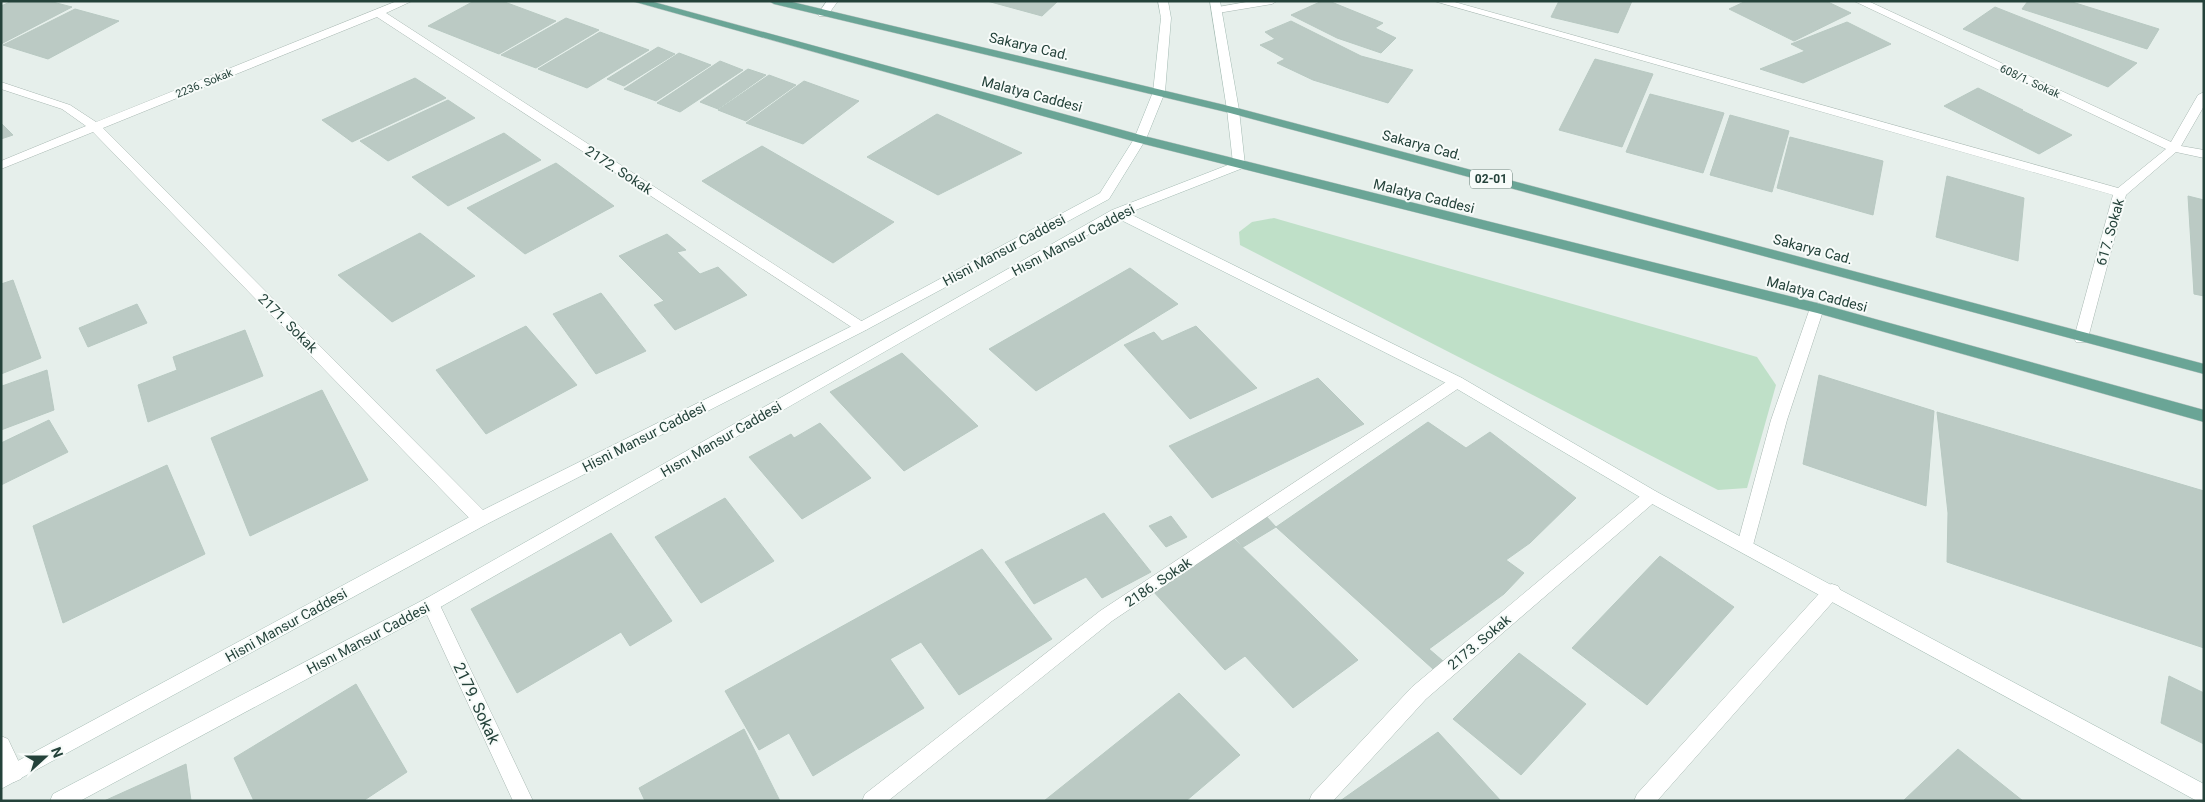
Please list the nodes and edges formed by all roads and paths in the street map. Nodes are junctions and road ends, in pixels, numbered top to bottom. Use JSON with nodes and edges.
{"nodes":[{"id":1,"x":407,"y":1,"type":"edge"},
{"id":2,"x":637,"y":1,"type":"edge"},
{"id":3,"x":774,"y":1,"type":"edge"},
{"id":4,"x":833,"y":1,"type":"edge"},
{"id":5,"x":1163,"y":1,"type":"edge"},
{"id":6,"x":1272,"y":1,"type":"edge"},
{"id":7,"x":1439,"y":1,"type":"edge"},
{"id":8,"x":1859,"y":1,"type":"edge"},
{"id":9,"x":1216,"y":5,"type":"edge"},
{"id":10,"x":378,"y":13,"type":"junction"},
{"id":11,"x":823,"y":14,"type":"junction"},
{"id":12,"x":1,"y":85,"type":"edge"},
{"id":13,"x":1159,"y":92,"type":"junction"},
{"id":14,"x":2204,"y":96,"type":"edge"},
{"id":15,"x":1233,"y":110,"type":"junction"},
{"id":16,"x":95,"y":127,"type":"junction"},
{"id":17,"x":1140,"y":139,"type":"junction"},
{"id":18,"x":2174,"y":148,"type":"junction"},
{"id":19,"x":2204,"y":154,"type":"edge"},
{"id":20,"x":1,"y":165,"type":"edge"},
{"id":21,"x":1239,"y":165,"type":"junction"},
{"id":22,"x":2120,"y":193,"type":"junction"},
{"id":23,"x":1117,"y":213,"type":"junction"},
{"id":24,"x":1817,"y":308,"type":"junction"},
{"id":25,"x":861,"y":327,"type":"junction"},
{"id":26,"x":2082,"y":338,"type":"junction"},
{"id":27,"x":2204,"y":369,"type":"edge"},
{"id":28,"x":1457,"y":382,"type":"junction"},
{"id":29,"x":2204,"y":416,"type":"edge"},
{"id":30,"x":1651,"y":496,"type":"junction"},
{"id":31,"x":481,"y":519,"type":"junction"},
{"id":32,"x":1745,"y":545,"type":"junction"},
{"id":33,"x":1832,"y":592,"type":"junction"},
{"id":34,"x":431,"y":604,"type":"junction"},
{"id":35,"x":1,"y":745,"type":"edge"},
{"id":36,"x":8,"y":777,"type":"edge"},
{"id":37,"x":2204,"y":794,"type":"edge"},
{"id":38,"x":60,"y":801,"type":"edge"},
{"id":39,"x":523,"y":801,"type":"edge"},
{"id":40,"x":872,"y":801,"type":"edge"},
{"id":41,"x":1319,"y":801,"type":"edge"},
{"id":42,"x":1644,"y":801,"type":"edge"}],
"edges":[{"from":1,"to":10,"type":"street","name":"2236. Sokak"},
{"from":2,"to":17,"type":"main road","name":"Malatya Caddesi"},
{"from":3,"to":11,"type":"main road","name":"Sakarya Cad.","number":"02-01"},
{"from":4,"to":11,"type":"street"},
{"from":5,"to":13,"type":"street","name":"Hisni Mansur Caddesi"},
{"from":6,"to":9,"type":"street"},
{"from":7,"to":22,"type":"street"},
{"from":8,"to":18,"type":"street","name":"608/1. Sokak"},
{"from":9,"to":15,"type":"street"},
{"from":10,"to":16,"type":"street","name":"2236. Sokak"},
{"from":10,"to":25,"type":"street","name":"2172. Sokak"},
{"from":11,"to":13,"type":"main road","name":"Sakarya Cad.","number":"02-01"},
{"from":12,"to":16,"type":"street","name":"2171. Sokak"},
{"from":13,"to":15,"type":"main road","name":"Sakarya Cad.","number":"02-01"},
{"from":13,"to":17,"type":"street","name":"Hisni Mansur Caddesi"},
{"from":14,"to":18,"type":"street","name":"617. Sokak"},
{"from":15,"to":21,"type":"street"},
{"from":15,"to":26,"type":"main road","name":"Sakarya Cad.","number":"02-01"},
{"from":16,"to":20,"type":"street","name":"2236. Sokak"},
{"from":16,"to":31,"type":"street","name":"2171. Sokak"},
{"from":17,"to":21,"type":"main road","name":"Malatya Caddesi"},
{"from":17,"to":25,"type":"street","name":"Hisni Mansur Caddesi"},
{"from":18,"to":19,"type":"street","name":"608/1. Sokak"},
{"from":18,"to":22,"type":"street","name":"617. Sokak"},
{"from":21,"to":23,"type":"street","name":"Hısnı Mansur Caddesi"},
{"from":21,"to":24,"type":"main road","name":"Malatya Caddesi"},
{"from":22,"to":26,"type":"street","name":"617. Sokak"},
{"from":23,"to":28,"type":"street"},
{"from":23,"to":34,"type":"street","name":"Hısnı Mansur Caddesi"},
{"from":24,"to":29,"type":"main road","name":"Malatya Caddesi"},
{"from":24,"to":32,"type":"street"},
{"from":25,"to":31,"type":"street","name":"Hisni Mansur Caddesi"},
{"from":26,"to":27,"type":"main road","name":"Sakarya Cad.","number":"02-01"},
{"from":28,"to":30,"type":"street"},
{"from":28,"to":40,"type":"street","name":"2186. Sokak"},
{"from":30,"to":32,"type":"street"},
{"from":30,"to":41,"type":"street","name":"2173. Sokak"},
{"from":31,"to":36,"type":"street","name":"Hisni Mansur Caddesi"},
{"from":32,"to":33,"type":"street"},
{"from":33,"to":37,"type":"street"},
{"from":33,"to":42,"type":"street"},
{"from":34,"to":38,"type":"street","name":"Hısnı Mansur Caddesi"},
{"from":34,"to":39,"type":"street","name":"2179. Sokak"},
{"from":35,"to":36,"type":"street"}]}
